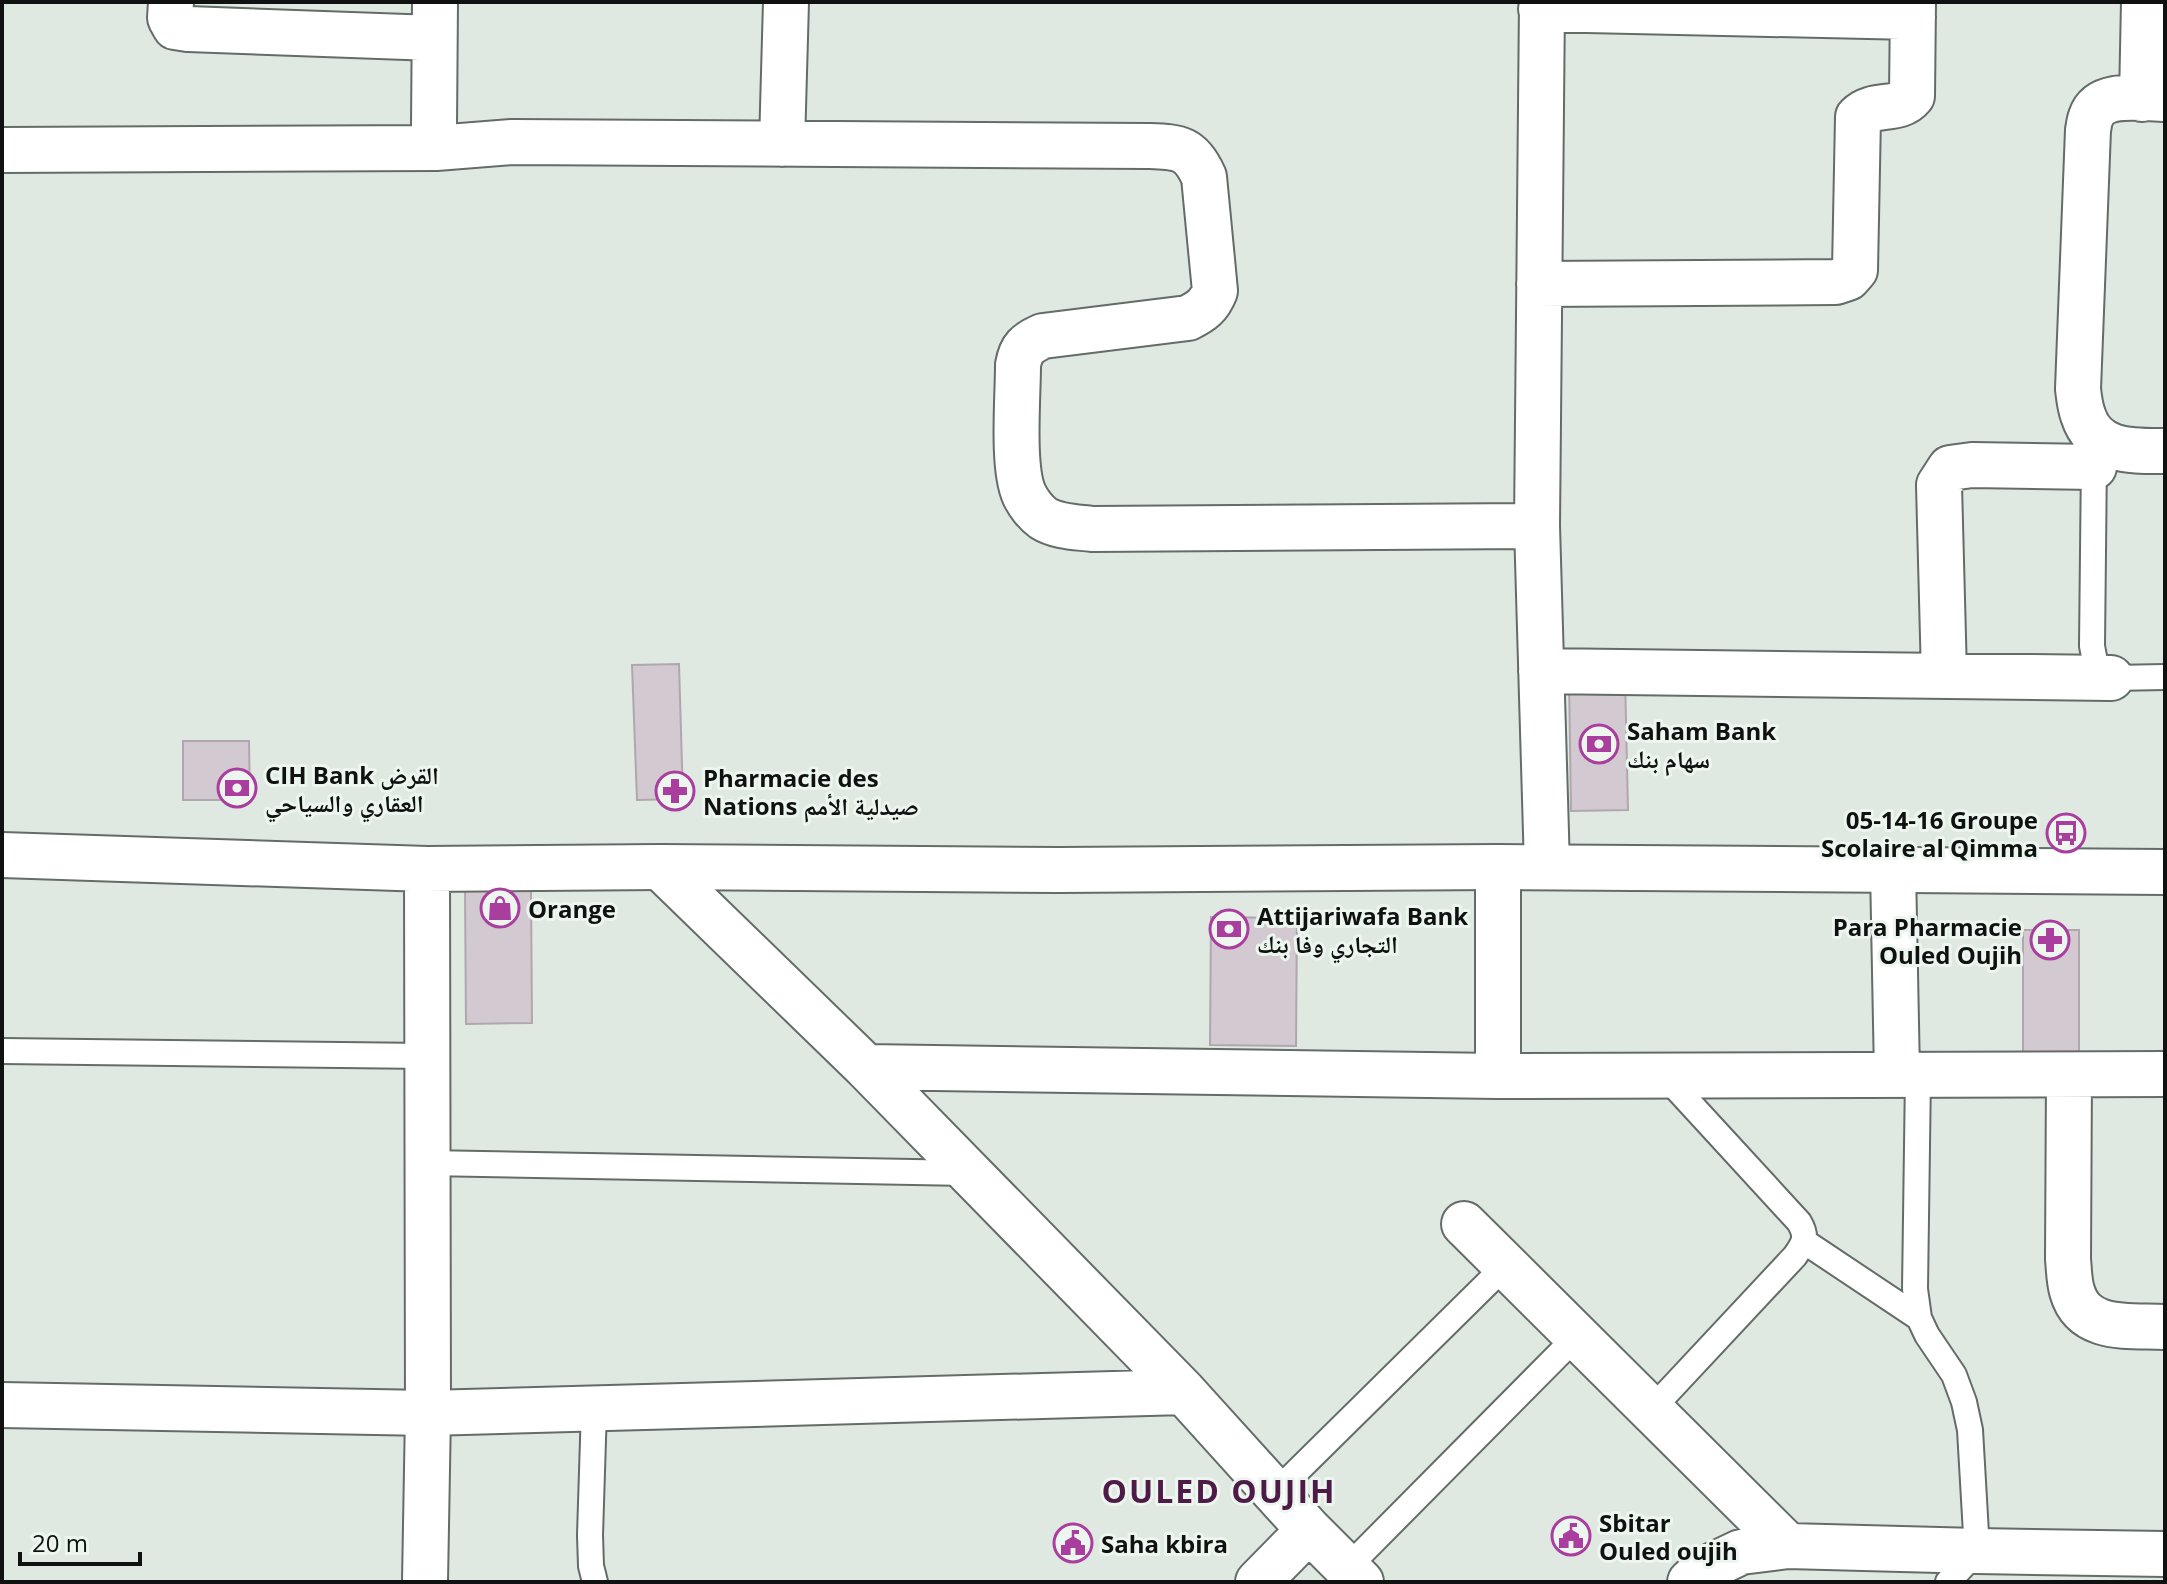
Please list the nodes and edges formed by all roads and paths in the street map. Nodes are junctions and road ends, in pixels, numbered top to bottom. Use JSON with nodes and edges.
{"nodes":[{"id":1,"x":171,"y":2,"type":"edge"},
{"id":2,"x":786,"y":2,"type":"edge"},
{"id":3,"x":2144,"y":2,"type":"edge"},
{"id":4,"x":1542,"y":5,"type":"edge"},
{"id":5,"x":1913,"y":10,"type":"edge"},
{"id":6,"x":321,"y":18,"type":"edge"},
{"id":7,"x":434,"y":20,"type":"edge"},
{"id":8,"x":2154,"y":99,"type":"edge"},
{"id":9,"x":782,"y":144,"type":"junction"},
{"id":10,"x":436,"y":148,"type":"junction"},
{"id":11,"x":2,"y":150,"type":"edge"},
{"id":12,"x":1539,"y":284,"type":"junction"},
{"id":13,"x":2094,"y":450,"type":"junction"},
{"id":14,"x":2165,"y":451,"type":"edge"},
{"id":15,"x":1537,"y":526,"type":"junction"},
{"id":16,"x":1541,"y":671,"type":"junction"},
{"id":17,"x":1944,"y":675,"type":"junction"},
{"id":18,"x":2165,"y":677,"type":"edge"},
{"id":19,"x":2111,"y":678,"type":"junction"},
{"id":20,"x":2,"y":855,"type":"edge"},
{"id":21,"x":660,"y":867,"type":"junction"},
{"id":22,"x":1498,"y":867,"type":"junction"},
{"id":23,"x":1547,"y":867,"type":"junction"},
{"id":24,"x":427,"y":869,"type":"junction"},
{"id":25,"x":1893,"y":869,"type":"junction"},
{"id":26,"x":2165,"y":872,"type":"edge"},
{"id":27,"x":2,"y":1051,"type":"edge"},
{"id":28,"x":427,"y":1056,"type":"junction"},
{"id":29,"x":866,"y":1067,"type":"junction"},
{"id":30,"x":2165,"y":1074,"type":"edge"},
{"id":31,"x":1664,"y":1075,"type":"junction"},
{"id":32,"x":1908,"y":1075,"type":"junction"},
{"id":33,"x":2069,"y":1075,"type":"junction"},
{"id":34,"x":1498,"y":1076,"type":"junction"},
{"id":35,"x":427,"y":1163,"type":"junction"},
{"id":36,"x":968,"y":1173,"type":"junction"},
{"id":37,"x":1464,"y":1224,"type":"dead end"},
{"id":38,"x":1805,"y":1242,"type":"junction"},
{"id":39,"x":1506,"y":1265,"type":"junction"},
{"id":40,"x":1919,"y":1318,"type":"junction"},
{"id":41,"x":2165,"y":1327,"type":"edge"},
{"id":42,"x":1577,"y":1336,"type":"junction"},
{"id":43,"x":1184,"y":1392,"type":"junction"},
{"id":44,"x":2,"y":1405,"type":"edge"},
{"id":45,"x":594,"y":1408,"type":"junction"},
{"id":46,"x":1651,"y":1410,"type":"junction"},
{"id":47,"x":428,"y":1413,"type":"junction"},
{"id":48,"x":1275,"y":1493,"type":"junction"},
{"id":49,"x":1309,"y":1530,"type":"junction"},
{"id":50,"x":1788,"y":1546,"type":"junction"},
{"id":51,"x":2138,"y":1563,"type":"edge"},
{"id":52,"x":1963,"y":1567,"type":"edge"},
{"id":53,"x":1354,"y":1575,"type":"edge"},
{"id":54,"x":425,"y":1582,"type":"edge"},
{"id":55,"x":595,"y":1582,"type":"edge"},
{"id":56,"x":1258,"y":1582,"type":"edge"},
{"id":57,"x":1690,"y":1582,"type":"edge"}],
"edges":[{"from":1,"to":6,"type":"street"},
{"from":2,"to":9,"type":"street"},
{"from":3,"to":8,"type":"street"},
{"from":4,"to":5,"type":"street"},
{"from":4,"to":12,"type":"street"},
{"from":5,"to":12,"type":"street"},
{"from":6,"to":7,"type":"street"},
{"from":7,"to":10,"type":"street"},
{"from":8,"to":13,"type":"street"},
{"from":9,"to":10,"type":"street"},
{"from":9,"to":15,"type":"street"},
{"from":10,"to":11,"type":"street"},
{"from":12,"to":15,"type":"street"},
{"from":13,"to":14,"type":"street"},
{"from":13,"to":17,"type":"street"},
{"from":13,"to":19,"type":"lane"},
{"from":15,"to":16,"type":"street"},
{"from":16,"to":17,"type":"street"},
{"from":16,"to":23,"type":"street"},
{"from":17,"to":19,"type":"street"},
{"from":18,"to":19,"type":"lane"},
{"from":20,"to":24,"type":"street"},
{"from":21,"to":22,"type":"street"},
{"from":21,"to":24,"type":"street"},
{"from":21,"to":29,"type":"street"},
{"from":22,"to":23,"type":"street"},
{"from":22,"to":34,"type":"street"},
{"from":23,"to":25,"type":"street"},
{"from":24,"to":28,"type":"street"},
{"from":25,"to":26,"type":"street"},
{"from":25,"to":32,"type":"street"},
{"from":27,"to":28,"type":"lane"},
{"from":28,"to":35,"type":"street"},
{"from":29,"to":34,"type":"street"},
{"from":29,"to":36,"type":"street"},
{"from":30,"to":33,"type":"street"},
{"from":31,"to":32,"type":"street"},
{"from":31,"to":34,"type":"street"},
{"from":31,"to":38,"type":"lane"},
{"from":32,"to":33,"type":"street"},
{"from":32,"to":40,"type":"lane"},
{"from":33,"to":41,"type":"street"},
{"from":35,"to":36,"type":"lane"},
{"from":35,"to":47,"type":"street"},
{"from":36,"to":43,"type":"street"},
{"from":37,"to":39,"type":"street"},
{"from":38,"to":40,"type":"lane"},
{"from":38,"to":46,"type":"lane"},
{"from":39,"to":42,"type":"street"},
{"from":39,"to":48,"type":"lane"},
{"from":40,"to":52,"type":"lane"},
{"from":42,"to":46,"type":"street"},
{"from":42,"to":53,"type":"lane"},
{"from":43,"to":45,"type":"street"},
{"from":43,"to":48,"type":"street"},
{"from":44,"to":47,"type":"street"},
{"from":45,"to":47,"type":"street"},
{"from":45,"to":55,"type":"lane"},
{"from":46,"to":50,"type":"street"},
{"from":47,"to":54,"type":"street"},
{"from":48,"to":49,"type":"street"},
{"from":49,"to":53,"type":"street"},
{"from":49,"to":56,"type":"street"},
{"from":50,"to":52,"type":"street"},
{"from":50,"to":57,"type":"street"},
{"from":51,"to":52,"type":"street"}]}
